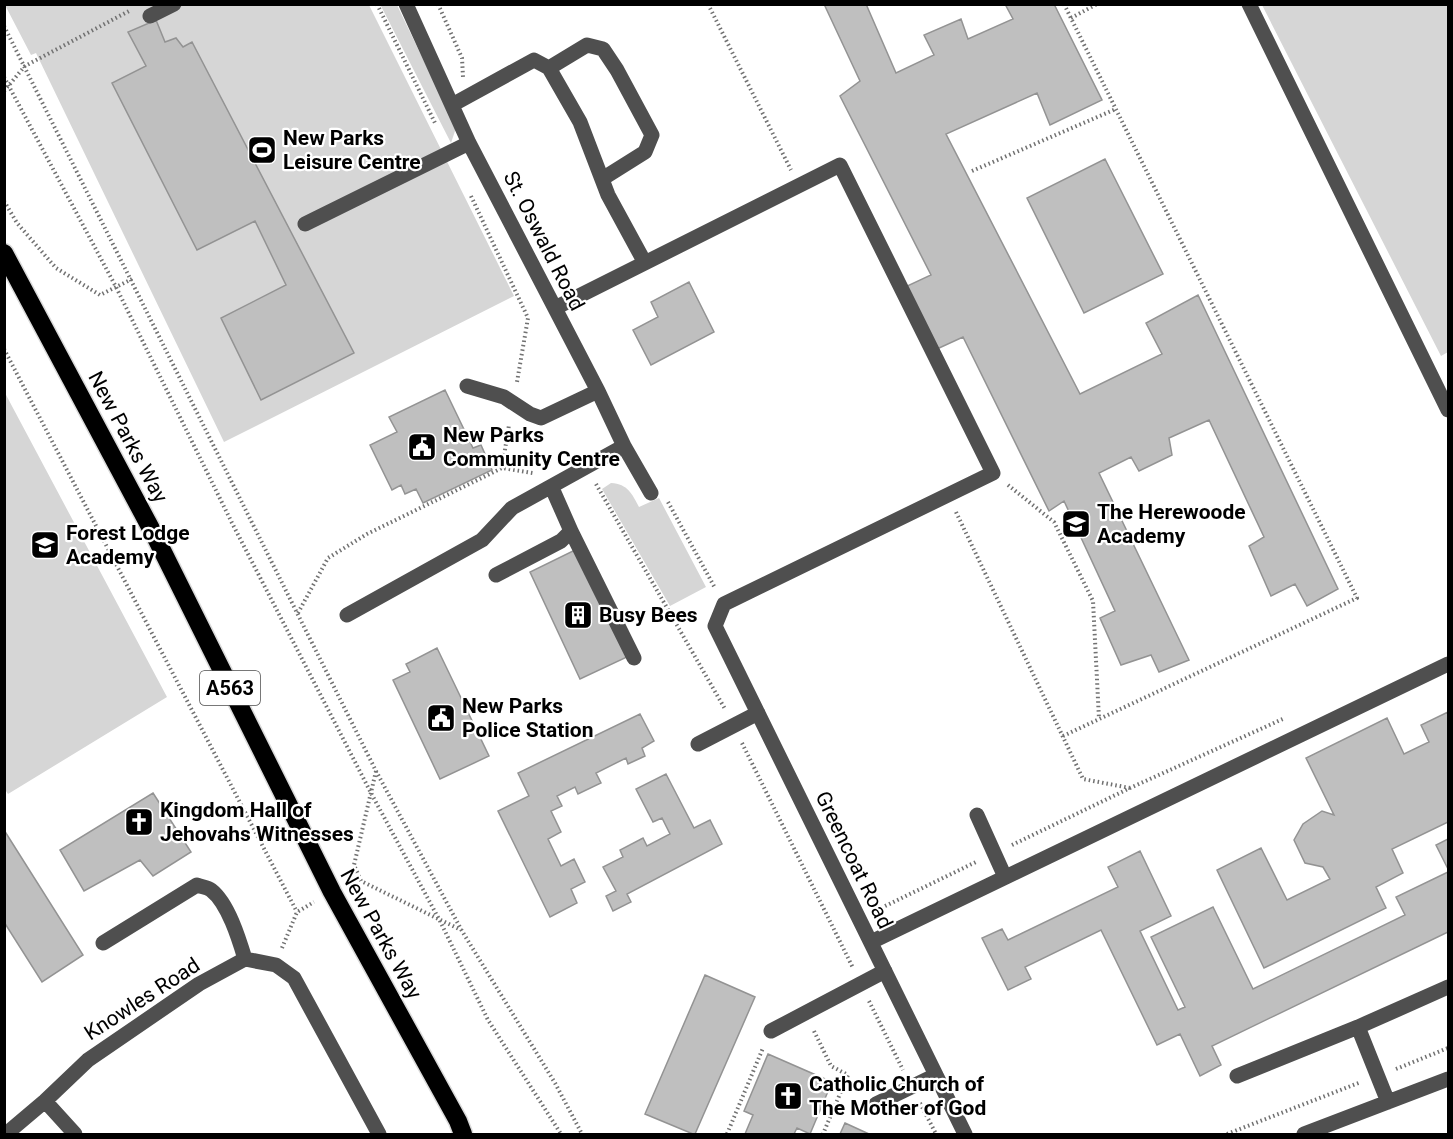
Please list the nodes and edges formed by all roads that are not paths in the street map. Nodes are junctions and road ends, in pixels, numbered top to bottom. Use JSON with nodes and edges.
{"nodes":[{"id":1,"x":174,"y":4,"type":"edge"},
{"id":2,"x":406,"y":4,"type":"edge"},
{"id":3,"x":1249,"y":4,"type":"edge"},
{"id":4,"x":150,"y":16,"type":"dead end"},
{"id":5,"x":549,"y":68,"type":"junction"},
{"id":6,"x":452,"y":105,"type":"junction"},
{"id":7,"x":469,"y":143,"type":"junction"},
{"id":8,"x":602,"y":179,"type":"junction"},
{"id":9,"x":305,"y":224,"type":"dead end"},
{"id":10,"x":4,"y":253,"type":"edge"},
{"id":11,"x":645,"y":263,"type":"junction"},
{"id":12,"x":555,"y":308,"type":"junction"},
{"id":13,"x":467,"y":386,"type":"dead end"},
{"id":14,"x":598,"y":391,"type":"junction"},
{"id":15,"x":1449,"y":410,"type":"edge"},
{"id":16,"x":624,"y":446,"type":"junction"},
{"id":17,"x":552,"y":488,"type":"junction"},
{"id":18,"x":651,"y":493,"type":"road end"},
{"id":19,"x":571,"y":531,"type":"junction"},
{"id":20,"x":496,"y":575,"type":"dead end"},
{"id":21,"x":347,"y":615,"type":"dead end"},
{"id":22,"x":634,"y":658,"type":"dead end"},
{"id":23,"x":1449,"y":664,"type":"edge"},
{"id":24,"x":758,"y":713,"type":"junction"},
{"id":25,"x":698,"y":744,"type":"dead end"},
{"id":26,"x":977,"y":815,"type":"dead end"},
{"id":27,"x":1005,"y":877,"type":"junction"},
{"id":28,"x":871,"y":942,"type":"junction"},
{"id":29,"x":103,"y":943,"type":"dead end"},
{"id":30,"x":245,"y":959,"type":"junction"},
{"id":31,"x":885,"y":971,"type":"junction"},
{"id":32,"x":1449,"y":987,"type":"edge"},
{"id":33,"x":1358,"y":1027,"type":"junction"},
{"id":34,"x":771,"y":1031,"type":"road end"},
{"id":35,"x":936,"y":1075,"type":"junction"},
{"id":36,"x":1237,"y":1076,"type":"dead end"},
{"id":37,"x":1449,"y":1079,"type":"edge"},
{"id":38,"x":45,"y":1101,"type":"junction"},
{"id":39,"x":1388,"y":1102,"type":"junction"},
{"id":40,"x":876,"y":1104,"type":"dead end"},
{"id":41,"x":464,"y":1130,"type":"edge"},
{"id":42,"x":6,"y":1134,"type":"edge"},
{"id":43,"x":75,"y":1134,"type":"edge"},
{"id":44,"x":379,"y":1134,"type":"edge"},
{"id":45,"x":965,"y":1134,"type":"edge"},
{"id":46,"x":1304,"y":1134,"type":"edge"}],
"edges":[{"from":1,"to":4,"type":"street"},
{"from":2,"to":6,"type":"street","name":"St. Oswald Road"},
{"from":3,"to":15,"type":"street"},
{"from":5,"to":6,"type":"street"},
{"from":5,"to":8,"type":"street"},
{"from":5,"to":8,"type":"street"},
{"from":6,"to":7,"type":"street","name":"St. Oswald Road"},
{"from":7,"to":9,"type":"street"},
{"from":7,"to":12,"type":"street","name":"St. Oswald Road"},
{"from":8,"to":11,"type":"street"},
{"from":10,"to":41,"type":"highway","name":"New Parks Way","number":"A563"},
{"from":11,"to":12,"type":"street"},
{"from":11,"to":24,"type":"street","name":"Greencoat Road"},
{"from":12,"to":14,"type":"street","name":"St. Oswald Road"},
{"from":13,"to":14,"type":"street"},
{"from":14,"to":16,"type":"street","name":"St. Oswald Road"},
{"from":16,"to":17,"type":"street"},
{"from":16,"to":18,"type":"street","name":"St. Oswald Road"},
{"from":17,"to":19,"type":"street"},
{"from":17,"to":21,"type":"street"},
{"from":19,"to":20,"type":"street"},
{"from":19,"to":22,"type":"street"},
{"from":23,"to":27,"type":"street"},
{"from":24,"to":25,"type":"street"},
{"from":24,"to":28,"type":"street","name":"Greencoat Road"},
{"from":26,"to":27,"type":"street"},
{"from":27,"to":28,"type":"street"},
{"from":28,"to":31,"type":"street","name":"Greencoat Road"},
{"from":29,"to":30,"type":"street"},
{"from":30,"to":38,"type":"street","name":"Knowles Road"},
{"from":30,"to":44,"type":"street"},
{"from":31,"to":34,"type":"street"},
{"from":31,"to":35,"type":"street","name":"Greencoat Road"},
{"from":32,"to":33,"type":"street"},
{"from":33,"to":36,"type":"street"},
{"from":33,"to":39,"type":"street"},
{"from":35,"to":40,"type":"street"},
{"from":35,"to":45,"type":"street","name":"Greencoat Road"},
{"from":37,"to":39,"type":"street"},
{"from":38,"to":42,"type":"street","name":"Knowles Road"},
{"from":38,"to":43,"type":"street"},
{"from":39,"to":46,"type":"street"}]}
